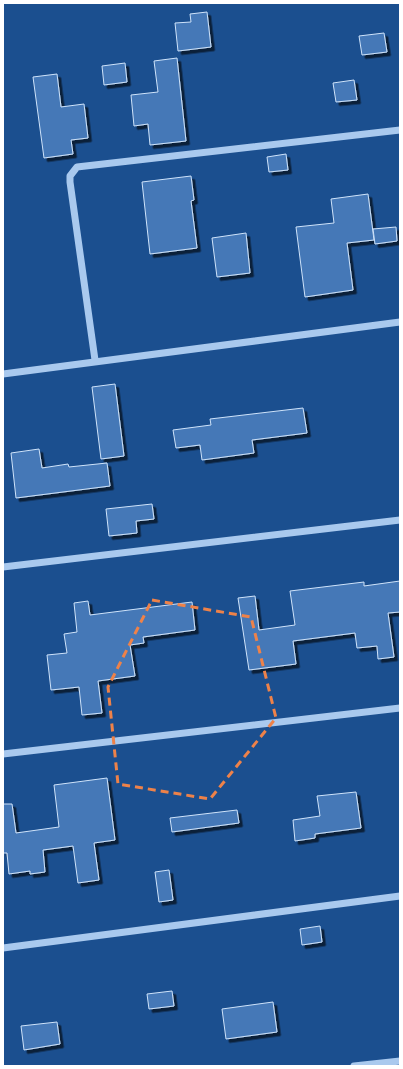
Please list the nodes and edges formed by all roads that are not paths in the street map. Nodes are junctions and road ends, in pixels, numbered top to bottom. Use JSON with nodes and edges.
{"nodes":[{"id":1,"x":400,"y":130,"type":"edge"},
{"id":2,"x":400,"y":322,"type":"edge"},
{"id":3,"x":95,"y":360,"type":"junction"},
{"id":4,"x":3,"y":374,"type":"edge"},
{"id":5,"x":400,"y":520,"type":"edge"},
{"id":6,"x":3,"y":568,"type":"edge"},
{"id":7,"x":400,"y":708,"type":"edge"},
{"id":8,"x":3,"y":754,"type":"edge"},
{"id":9,"x":400,"y":896,"type":"edge"},
{"id":10,"x":3,"y":948,"type":"edge"},
{"id":11,"x":400,"y":1061,"type":"edge"},
{"id":12,"x":382,"y":1064,"type":"edge"},
{"id":13,"x":354,"y":1066,"type":"edge"}],
"edges":[{"from":1,"to":3,"type":"street"},
{"from":2,"to":3,"type":"street"},
{"from":3,"to":4,"type":"street"},
{"from":5,"to":6,"type":"street"},
{"from":7,"to":8,"type":"street"},
{"from":9,"to":10,"type":"street"},
{"from":11,"to":12,"type":"street"},
{"from":12,"to":13,"type":"street"}]}
